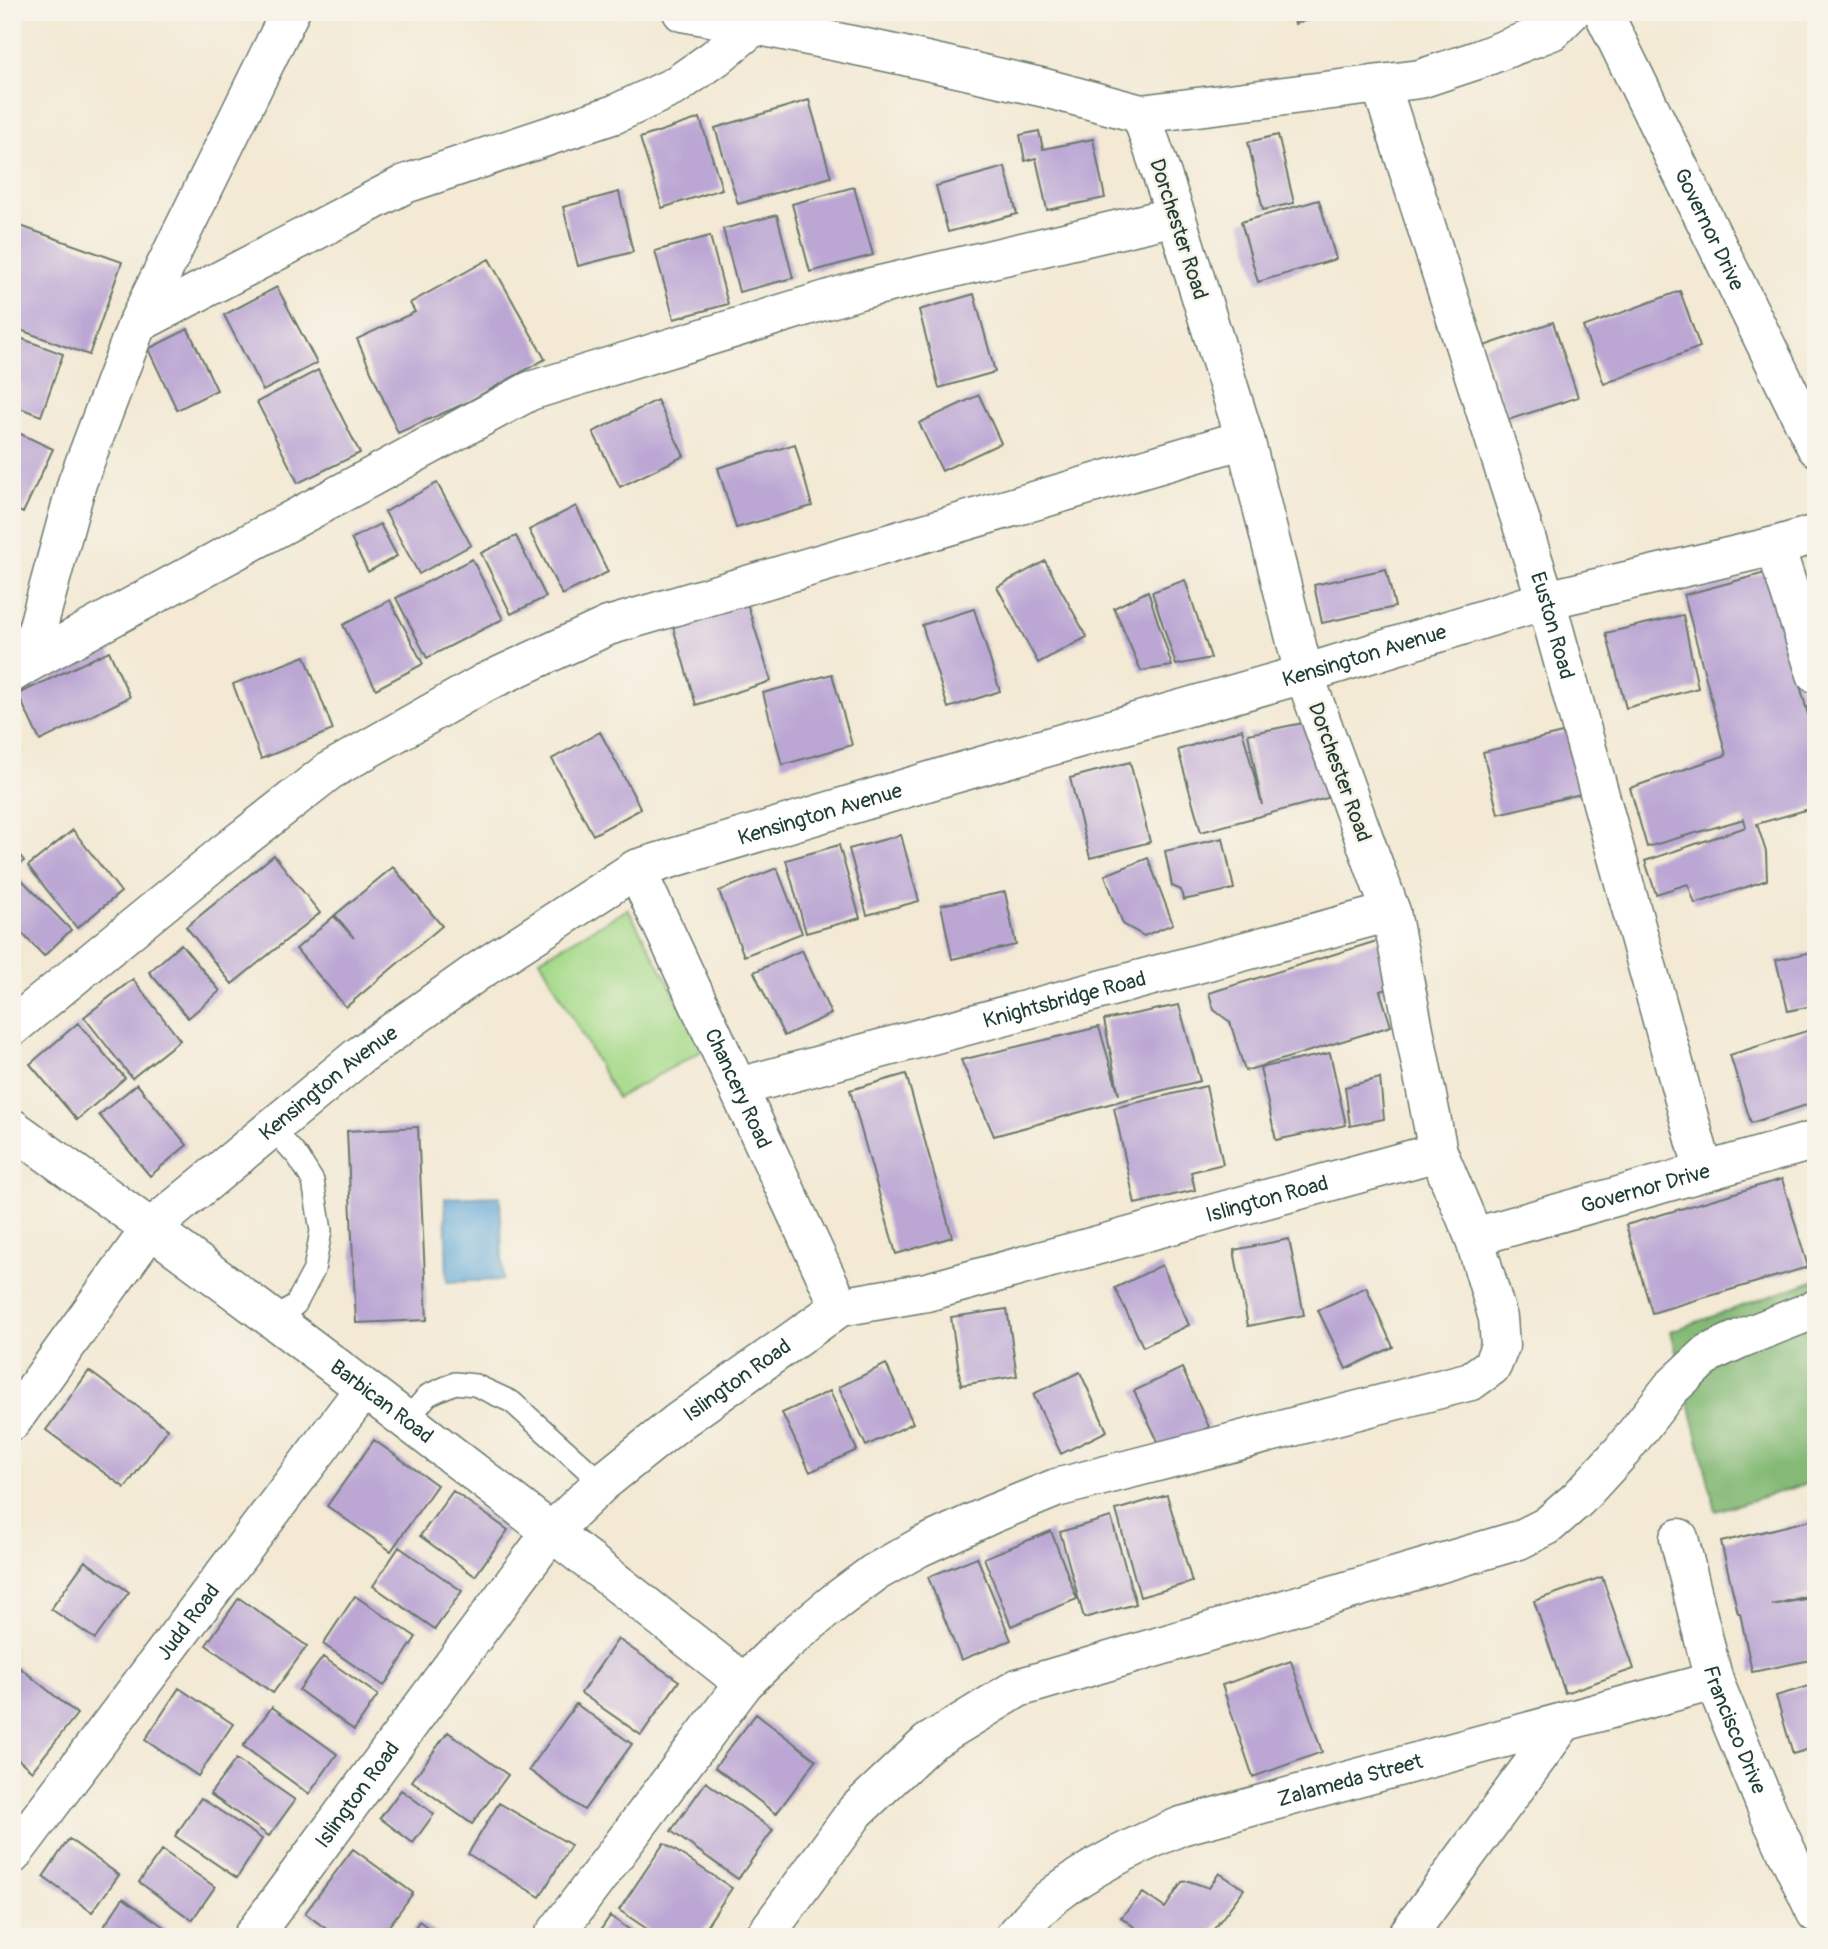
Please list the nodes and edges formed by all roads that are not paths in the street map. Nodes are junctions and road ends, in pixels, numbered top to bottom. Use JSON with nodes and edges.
{"nodes":[{"id":1,"x":290,"y":12,"type":"edge"},
{"id":2,"x":682,"y":12,"type":"edge"},
{"id":3,"x":1571,"y":12,"type":"edge"},
{"id":4,"x":1603,"y":12,"type":"edge"},
{"id":5,"x":755,"y":24,"type":"junction"},
{"id":6,"x":1381,"y":85,"type":"junction"},
{"id":7,"x":1141,"y":114,"type":"junction"},
{"id":8,"x":1176,"y":216,"type":"junction"},
{"id":9,"x":137,"y":324,"type":"junction"},
{"id":10,"x":1245,"y":439,"type":"junction"},
{"id":11,"x":1816,"y":447,"type":"edge"},
{"id":12,"x":1816,"y":534,"type":"edge"},
{"id":13,"x":1775,"y":546,"type":"junction"},
{"id":14,"x":1546,"y":600,"type":"junction"},
{"id":15,"x":20,"y":668,"type":"edge"},
{"id":16,"x":1304,"y":674,"type":"junction"},
{"id":17,"x":1816,"y":674,"type":"edge"},
{"id":18,"x":636,"y":869,"type":"junction"},
{"id":19,"x":1391,"y":912,"type":"junction"},
{"id":20,"x":12,"y":1027,"type":"edge"},
{"id":21,"x":738,"y":1087,"type":"junction"},
{"id":22,"x":12,"y":1128,"type":"edge"},
{"id":23,"x":273,"y":1129,"type":"junction"},
{"id":24,"x":1816,"y":1140,"type":"edge"},
{"id":25,"x":1438,"y":1152,"type":"junction"},
{"id":26,"x":1704,"y":1172,"type":"junction"},
{"id":27,"x":151,"y":1228,"type":"junction"},
{"id":28,"x":1474,"y":1237,"type":"junction"},
{"id":29,"x":840,"y":1307,"type":"junction"},
{"id":30,"x":1816,"y":1310,"type":"edge"},
{"id":31,"x":276,"y":1321,"type":"junction"},
{"id":32,"x":364,"y":1389,"type":"junction"},
{"id":33,"x":12,"y":1421,"type":"edge"},
{"id":34,"x":406,"y":1421,"type":"junction"},
{"id":35,"x":602,"y":1483,"type":"junction"},
{"id":36,"x":552,"y":1531,"type":"junction"},
{"id":37,"x":1679,"y":1538,"type":"dead end"},
{"id":38,"x":1714,"y":1681,"type":"junction"},
{"id":39,"x":744,"y":1683,"type":"junction"},
{"id":40,"x":1563,"y":1723,"type":"junction"},
{"id":41,"x":12,"y":1855,"type":"edge"},
{"id":42,"x":1816,"y":1913,"type":"edge"},
{"id":43,"x":251,"y":1937,"type":"edge"},
{"id":44,"x":553,"y":1937,"type":"edge"},
{"id":45,"x":764,"y":1937,"type":"edge"},
{"id":46,"x":1014,"y":1937,"type":"edge"},
{"id":47,"x":1406,"y":1937,"type":"edge"}],
"edges":[{"from":1,"to":9,"type":"street"},
{"from":2,"to":5,"type":"street"},
{"from":3,"to":6,"type":"street"},
{"from":4,"to":11,"type":"street","name":"Governor Drive"},
{"from":5,"to":7,"type":"street"},
{"from":5,"to":9,"type":"street"},
{"from":6,"to":7,"type":"street"},
{"from":6,"to":14,"type":"street","name":"Euston Road"},
{"from":7,"to":8,"type":"street","name":"Dorchester Road"},
{"from":8,"to":10,"type":"street","name":"Dorchester Road"},
{"from":8,"to":15,"type":"street"},
{"from":9,"to":15,"type":"street"},
{"from":10,"to":16,"type":"street","name":"Dorchester Road"},
{"from":10,"to":20,"type":"street"},
{"from":12,"to":13,"type":"street","name":"Kensington Avenue"},
{"from":13,"to":14,"type":"street","name":"Kensington Avenue"},
{"from":13,"to":17,"type":"street"},
{"from":14,"to":16,"type":"street","name":"Kensington Avenue"},
{"from":14,"to":26,"type":"street","name":"Euston Road"},
{"from":16,"to":18,"type":"street","name":"Kensington Avenue"},
{"from":16,"to":19,"type":"street","name":"Dorchester Road"},
{"from":18,"to":21,"type":"street","name":"Chancery Road"},
{"from":18,"to":23,"type":"street","name":"Kensington Avenue"},
{"from":19,"to":21,"type":"street","name":"Knightsbridge Road"},
{"from":19,"to":25,"type":"street","name":"Dorchester Road"},
{"from":21,"to":29,"type":"street","name":"Chancery Road"},
{"from":22,"to":27,"type":"street","name":"Barbican Road"},
{"from":23,"to":27,"type":"street","name":"Kensington Avenue"},
{"from":23,"to":31,"type":"lane"},
{"from":24,"to":26,"type":"street","name":"Governor Drive"},
{"from":25,"to":28,"type":"street","name":"Dorchester Road"},
{"from":25,"to":29,"type":"street","name":"Islington Road"},
{"from":26,"to":28,"type":"street","name":"Governor Drive"},
{"from":27,"to":31,"type":"street","name":"Barbican Road"},
{"from":27,"to":33,"type":"street","name":"Kensington Avenue"},
{"from":28,"to":39,"type":"street","name":"Dorchester Road"},
{"from":29,"to":35,"type":"street","name":"Islington Road"},
{"from":30,"to":45,"type":"street"},
{"from":31,"to":32,"type":"street","name":"Barbican Road"},
{"from":32,"to":34,"type":"street","name":"Barbican Road"},
{"from":32,"to":41,"type":"street","name":"Judd Road"},
{"from":34,"to":35,"type":"lane"},
{"from":34,"to":36,"type":"street","name":"Barbican Road"},
{"from":35,"to":36,"type":"street","name":"Islington Road"},
{"from":36,"to":39,"type":"street","name":"Barbican Road"},
{"from":36,"to":43,"type":"street","name":"Islington Road"},
{"from":37,"to":38,"type":"street","name":"Francisco Drive"},
{"from":38,"to":40,"type":"street","name":"Zalameda Street"},
{"from":38,"to":42,"type":"street","name":"Francisco Drive"},
{"from":39,"to":44,"type":"street"},
{"from":40,"to":46,"type":"street","name":"Zalameda Street"},
{"from":40,"to":47,"type":"street"}]}
